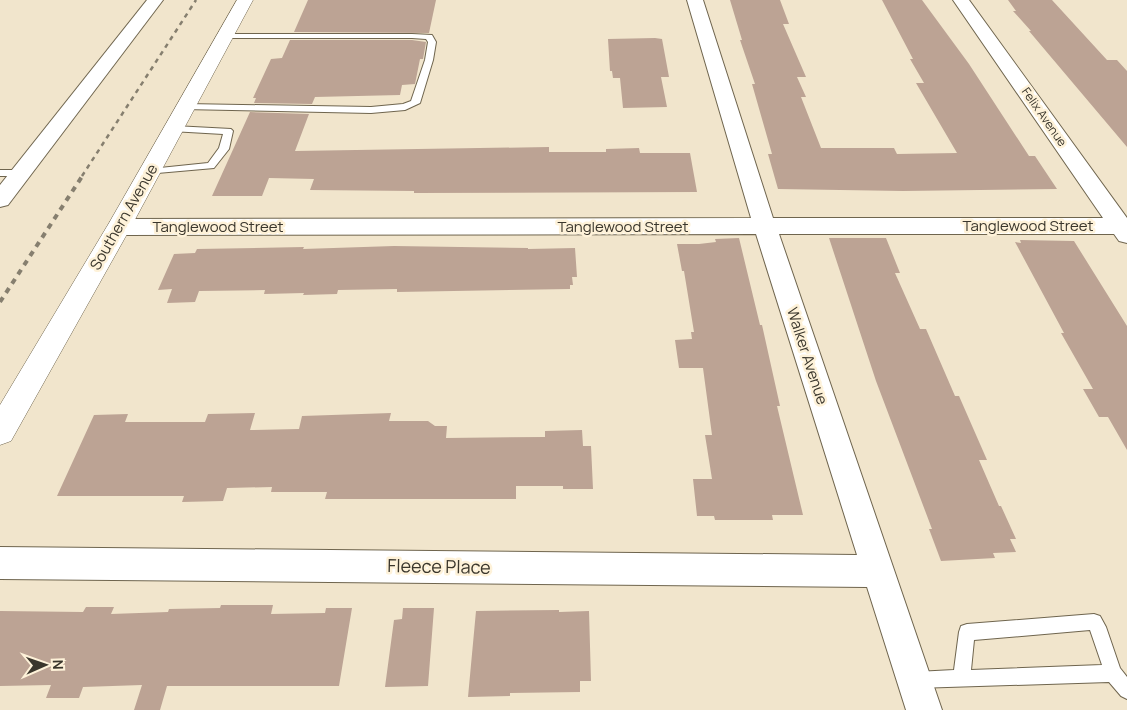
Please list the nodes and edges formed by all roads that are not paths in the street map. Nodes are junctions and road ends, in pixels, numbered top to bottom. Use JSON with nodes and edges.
{"nodes":[{"id":1,"x":155,"y":0,"type":"edge"},
{"id":2,"x":246,"y":0,"type":"edge"},
{"id":3,"x":695,"y":0,"type":"edge"},
{"id":4,"x":961,"y":0,"type":"edge"},
{"id":5,"x":225,"y":36,"type":"junction"},
{"id":6,"x":186,"y":107,"type":"junction"},
{"id":7,"x":174,"y":128,"type":"junction"},
{"id":8,"x":150,"y":172,"type":"junction"},
{"id":9,"x":0,"y":173,"type":"edge"},
{"id":10,"x":21,"y":173,"type":"junction"},
{"id":11,"x":0,"y":200,"type":"edge"},
{"id":12,"x":119,"y":227,"type":"junction"},
{"id":13,"x":765,"y":227,"type":"junction"},
{"id":14,"x":1125,"y":229,"type":"edge"},
{"id":15,"x":0,"y":432,"type":"edge"},
{"id":16,"x":0,"y":563,"type":"edge"},
{"id":17,"x":878,"y":571,"type":"junction"},
{"id":18,"x":1113,"y":673,"type":"junction"},
{"id":19,"x":962,"y":678,"type":"junction"},
{"id":20,"x":914,"y":680,"type":"junction"},
{"id":21,"x":1127,"y":690,"type":"edge"},
{"id":22,"x":924,"y":710,"type":"edge"}],
"edges":[{"from":1,"to":10,"type":"street"},
{"from":2,"to":5,"type":"main road","name":"Southern Avenue"},
{"from":3,"to":13,"type":"street","name":"Walker Avenue"},
{"from":4,"to":14,"type":"street","name":"Felix Avenue"},
{"from":5,"to":6,"type":"main road","name":"Southern Avenue"},
{"from":5,"to":6,"type":"lane"},
{"from":6,"to":7,"type":"main road","name":"Southern Avenue"},
{"from":7,"to":8,"type":"main road","name":"Southern Avenue"},
{"from":7,"to":8,"type":"lane"},
{"from":8,"to":12,"type":"main road","name":"Southern Avenue"},
{"from":9,"to":10,"type":"lane"},
{"from":10,"to":11,"type":"street"},
{"from":12,"to":13,"type":"street","name":"Tanglewood Street"},
{"from":12,"to":15,"type":"main road","name":"Southern Avenue"},
{"from":13,"to":14,"type":"street","name":"Tanglewood Street"},
{"from":13,"to":17,"type":"street","name":"Walker Avenue"},
{"from":16,"to":17,"type":"street","name":"Fleece Place"},
{"from":17,"to":20,"type":"street","name":"Walker Avenue"},
{"from":18,"to":19,"type":"lane"},
{"from":18,"to":19,"type":"lane"},
{"from":18,"to":21,"type":"lane"},
{"from":19,"to":20,"type":"lane"},
{"from":20,"to":22,"type":"street","name":"Walker Avenue"}]}
